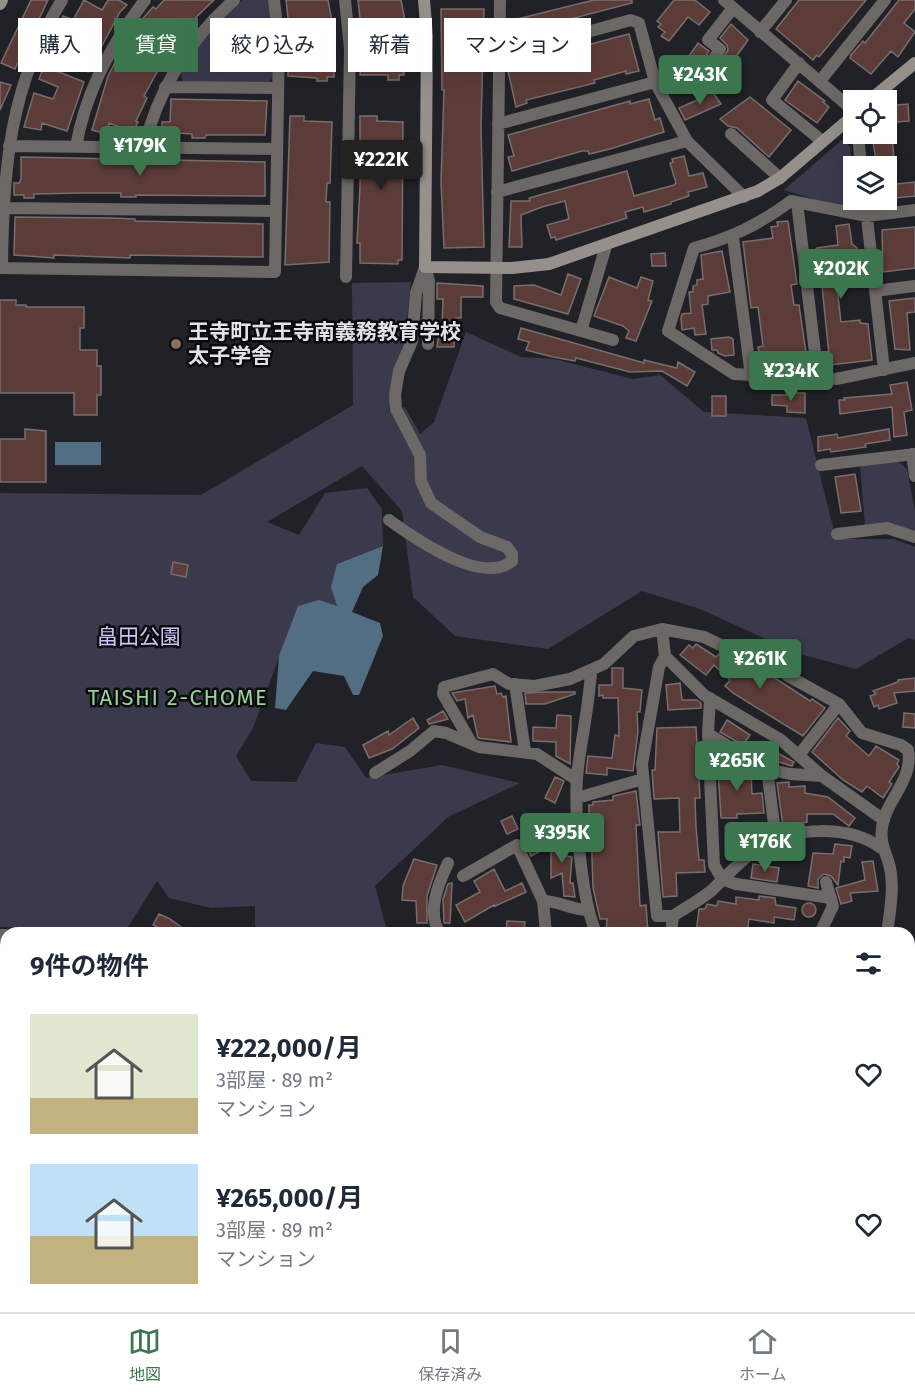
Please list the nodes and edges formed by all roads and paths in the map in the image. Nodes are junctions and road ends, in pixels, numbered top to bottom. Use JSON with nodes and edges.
{"nodes":[{"id":1,"x":62,"y":0,"type":"edge"},
{"id":2,"x":146,"y":0,"type":"edge"},
{"id":3,"x":234,"y":0,"type":"edge"},
{"id":4,"x":274,"y":0,"type":"edge"},
{"id":5,"x":345,"y":0,"type":"edge"},
{"id":6,"x":424,"y":0,"type":"edge"},
{"id":7,"x":500,"y":0,"type":"edge"},
{"id":8,"x":786,"y":0,"type":"edge"},
{"id":9,"x":885,"y":0,"type":"edge"},
{"id":10,"x":729,"y":4,"type":"edge"},
{"id":11,"x":500,"y":18,"type":"edge"},
{"id":12,"x":591,"y":31,"type":"edge"},
{"id":13,"x":760,"y":32,"type":"junction"},
{"id":14,"x":798,"y":63,"type":"junction"},
{"id":15,"x":915,"y":63,"type":"edge"},
{"id":16,"x":500,"y":72,"type":"edge"},
{"id":17,"x":820,"y":81,"type":"junction"},
{"id":18,"x":656,"y":82,"type":"junction"},
{"id":19,"x":699,"y":82,"type":"dead end"},
{"id":20,"x":165,"y":87,"type":"junction"},
{"id":21,"x":278,"y":88,"type":"junction"},
{"id":22,"x":882,"y":90,"type":"edge"},
{"id":23,"x":843,"y":103,"type":"edge"},
{"id":24,"x":843,"y":123,"type":"edge"},
{"id":25,"x":498,"y":124,"type":"junction"},
{"id":26,"x":731,"y":134,"type":"dead end"},
{"id":27,"x":687,"y":141,"type":"junction"},
{"id":28,"x":822,"y":141,"type":"junction"},
{"id":29,"x":9,"y":146,"type":"junction"},
{"id":30,"x":76,"y":147,"type":"junction"},
{"id":31,"x":144,"y":148,"type":"junction"},
{"id":32,"x":277,"y":150,"type":"junction"},
{"id":33,"x":780,"y":178,"type":"junction"},
{"id":34,"x":497,"y":192,"type":"junction"},
{"id":35,"x":744,"y":197,"type":"junction"},
{"id":36,"x":797,"y":202,"type":"junction"},
{"id":37,"x":2,"y":208,"type":"junction"},
{"id":38,"x":866,"y":210,"type":"edge"},
{"id":39,"x":915,"y":210,"type":"edge"},
{"id":40,"x":276,"y":211,"type":"junction"},
{"id":41,"x":867,"y":216,"type":"junction"},
{"id":42,"x":733,"y":237,"type":"junction"},
{"id":43,"x":606,"y":246,"type":"junction"},
{"id":44,"x":425,"y":267,"type":"junction"},
{"id":45,"x":496,"y":267,"type":"junction"},
{"id":46,"x":1,"y":268,"type":"edge"},
{"id":47,"x":346,"y":277,"type":"dead end"},
{"id":48,"x":915,"y":285,"type":"edge"},
{"id":49,"x":875,"y":291,"type":"junction"},
{"id":50,"x":581,"y":331,"type":"junction"},
{"id":51,"x":613,"y":340,"type":"dead end"},
{"id":52,"x":429,"y":344,"type":"dead end"},
{"id":53,"x":915,"y":363,"type":"edge"},
{"id":54,"x":884,"y":370,"type":"junction"},
{"id":55,"x":751,"y":376,"type":"junction"},
{"id":56,"x":818,"y":378,"type":"junction"},
{"id":57,"x":913,"y":454,"type":"edge"},
{"id":58,"x":822,"y":465,"type":"dead end"},
{"id":59,"x":915,"y":476,"type":"edge"},
{"id":60,"x":389,"y":520,"type":"dead end"},
{"id":61,"x":837,"y":534,"type":"dead end"},
{"id":62,"x":915,"y":537,"type":"edge"},
{"id":63,"x":662,"y":629,"type":"junction"},
{"id":64,"x":665,"y":656,"type":"junction"},
{"id":65,"x":591,"y":672,"type":"junction"},
{"id":66,"x":515,"y":684,"type":"junction"},
{"id":67,"x":710,"y":698,"type":"junction"},
{"id":68,"x":839,"y":704,"type":"junction"},
{"id":69,"x":708,"y":734,"type":"junction"},
{"id":70,"x":472,"y":744,"type":"junction"},
{"id":71,"x":525,"y":751,"type":"junction"},
{"id":72,"x":799,"y":755,"type":"junction"},
{"id":73,"x":767,"y":769,"type":"junction"},
{"id":74,"x":375,"y":773,"type":"dead end"},
{"id":75,"x":822,"y":777,"type":"junction"},
{"id":76,"x":643,"y":779,"type":"junction"},
{"id":77,"x":577,"y":780,"type":"junction"},
{"id":78,"x":577,"y":798,"type":"junction"},
{"id":79,"x":884,"y":820,"type":"junction"},
{"id":80,"x":776,"y":840,"type":"junction"},
{"id":81,"x":881,"y":848,"type":"junction"},
{"id":82,"x":448,"y":863,"type":"dead end"},
{"id":83,"x":463,"y":876,"type":"dead end"},
{"id":84,"x":722,"y":879,"type":"junction"},
{"id":85,"x":826,"y":882,"type":"dead end"},
{"id":86,"x":831,"y":898,"type":"junction"},
{"id":87,"x":543,"y":901,"type":"junction"},
{"id":88,"x":588,"y":910,"type":"junction"},
{"id":89,"x":673,"y":916,"type":"junction"},
{"id":90,"x":436,"y":927,"type":"edge"},
{"id":91,"x":545,"y":927,"type":"edge"},
{"id":92,"x":594,"y":927,"type":"edge"},
{"id":93,"x":672,"y":927,"type":"edge"},
{"id":94,"x":823,"y":927,"type":"edge"},
{"id":95,"x":887,"y":927,"type":"edge"}],
"edges":[{"from":1,"to":29,"type":"street"},
{"from":2,"to":30,"type":"street"},
{"from":3,"to":20,"type":"street"},
{"from":4,"to":21,"type":"street"},
{"from":5,"to":47,"type":"street"},
{"from":6,"to":44,"type":"street"},
{"from":7,"to":11,"type":"street"},
{"from":8,"to":13,"type":"street"},
{"from":9,"to":17,"type":"street"},
{"from":10,"to":13,"type":"street"},
{"from":10,"to":19,"type":"street"},
{"from":12,"to":18,"type":"street"},
{"from":13,"to":14,"type":"street"},
{"from":14,"to":17,"type":"street"},
{"from":14,"to":28,"type":"street"},
{"from":15,"to":22,"type":"street"},
{"from":16,"to":25,"type":"street"},
{"from":17,"to":23,"type":"street"},
{"from":18,"to":25,"type":"street"},
{"from":18,"to":27,"type":"street"},
{"from":20,"to":21,"type":"street"},
{"from":20,"to":31,"type":"street"},
{"from":21,"to":32,"type":"street"},
{"from":24,"to":28,"type":"street"},
{"from":25,"to":34,"type":"street"},
{"from":26,"to":33,"type":"street"},
{"from":27,"to":34,"type":"street"},
{"from":27,"to":35,"type":"street"},
{"from":28,"to":33,"type":"street"},
{"from":29,"to":30,"type":"street"},
{"from":29,"to":37,"type":"street"},
{"from":30,"to":31,"type":"street"},
{"from":31,"to":32,"type":"street"},
{"from":32,"to":40,"type":"street"},
{"from":33,"to":35,"type":"street"},
{"from":34,"to":45,"type":"street"},
{"from":35,"to":43,"type":"street"},
{"from":36,"to":41,"type":"street"},
{"from":36,"to":42,"type":"street"},
{"from":36,"to":56,"type":"street"},
{"from":37,"to":40,"type":"street"},
{"from":37,"to":46,"type":"street"},
{"from":38,"to":41,"type":"street"},
{"from":39,"to":41,"type":"street"},
{"from":40,"to":46,"type":"street"},
{"from":41,"to":49,"type":"street"},
{"from":42,"to":55,"type":"street"},
{"from":42,"to":55,"type":"street"},
{"from":43,"to":45,"type":"street"},
{"from":43,"to":50,"type":"street"},
{"from":44,"to":45,"type":"street"},
{"from":44,"to":52,"type":"street"},
{"from":44,"to":60,"type":"street"},
{"from":45,"to":50,"type":"street"},
{"from":48,"to":49,"type":"street"},
{"from":49,"to":54,"type":"street"},
{"from":50,"to":51,"type":"street"},
{"from":53,"to":54,"type":"street"},
{"from":54,"to":56,"type":"street"},
{"from":55,"to":56,"type":"street"},
{"from":57,"to":58,"type":"street"},
{"from":57,"to":59,"type":"street"},
{"from":61,"to":62,"type":"street"},
{"from":63,"to":64,"type":"street"},
{"from":63,"to":65,"type":"street"},
{"from":63,"to":68,"type":"street"},
{"from":64,"to":67,"type":"street"},
{"from":64,"to":76,"type":"street"},
{"from":65,"to":66,"type":"street"},
{"from":65,"to":77,"type":"street"},
{"from":66,"to":70,"type":"street"},
{"from":66,"to":71,"type":"street"},
{"from":67,"to":69,"type":"street"},
{"from":67,"to":72,"type":"street"},
{"from":68,"to":72,"type":"street"},
{"from":68,"to":79,"type":"street"},
{"from":69,"to":73,"type":"street"},
{"from":69,"to":84,"type":"street"},
{"from":70,"to":71,"type":"street"},
{"from":70,"to":74,"type":"street"},
{"from":71,"to":77,"type":"street"},
{"from":72,"to":75,"type":"street"},
{"from":73,"to":75,"type":"street"},
{"from":73,"to":80,"type":"street"},
{"from":75,"to":79,"type":"street"},
{"from":76,"to":78,"type":"street"},
{"from":76,"to":89,"type":"street"},
{"from":77,"to":78,"type":"street"},
{"from":78,"to":88,"type":"street"},
{"from":79,"to":81,"type":"street"},
{"from":80,"to":81,"type":"street"},
{"from":80,"to":84,"type":"street"},
{"from":81,"to":95,"type":"street"},
{"from":82,"to":90,"type":"street"},
{"from":83,"to":87,"type":"street"},
{"from":84,"to":86,"type":"street"},
{"from":84,"to":89,"type":"street"},
{"from":85,"to":86,"type":"street"},
{"from":86,"to":94,"type":"street"},
{"from":87,"to":88,"type":"street"},
{"from":87,"to":91,"type":"street"},
{"from":88,"to":92,"type":"street"},
{"from":89,"to":93,"type":"street"}]}
